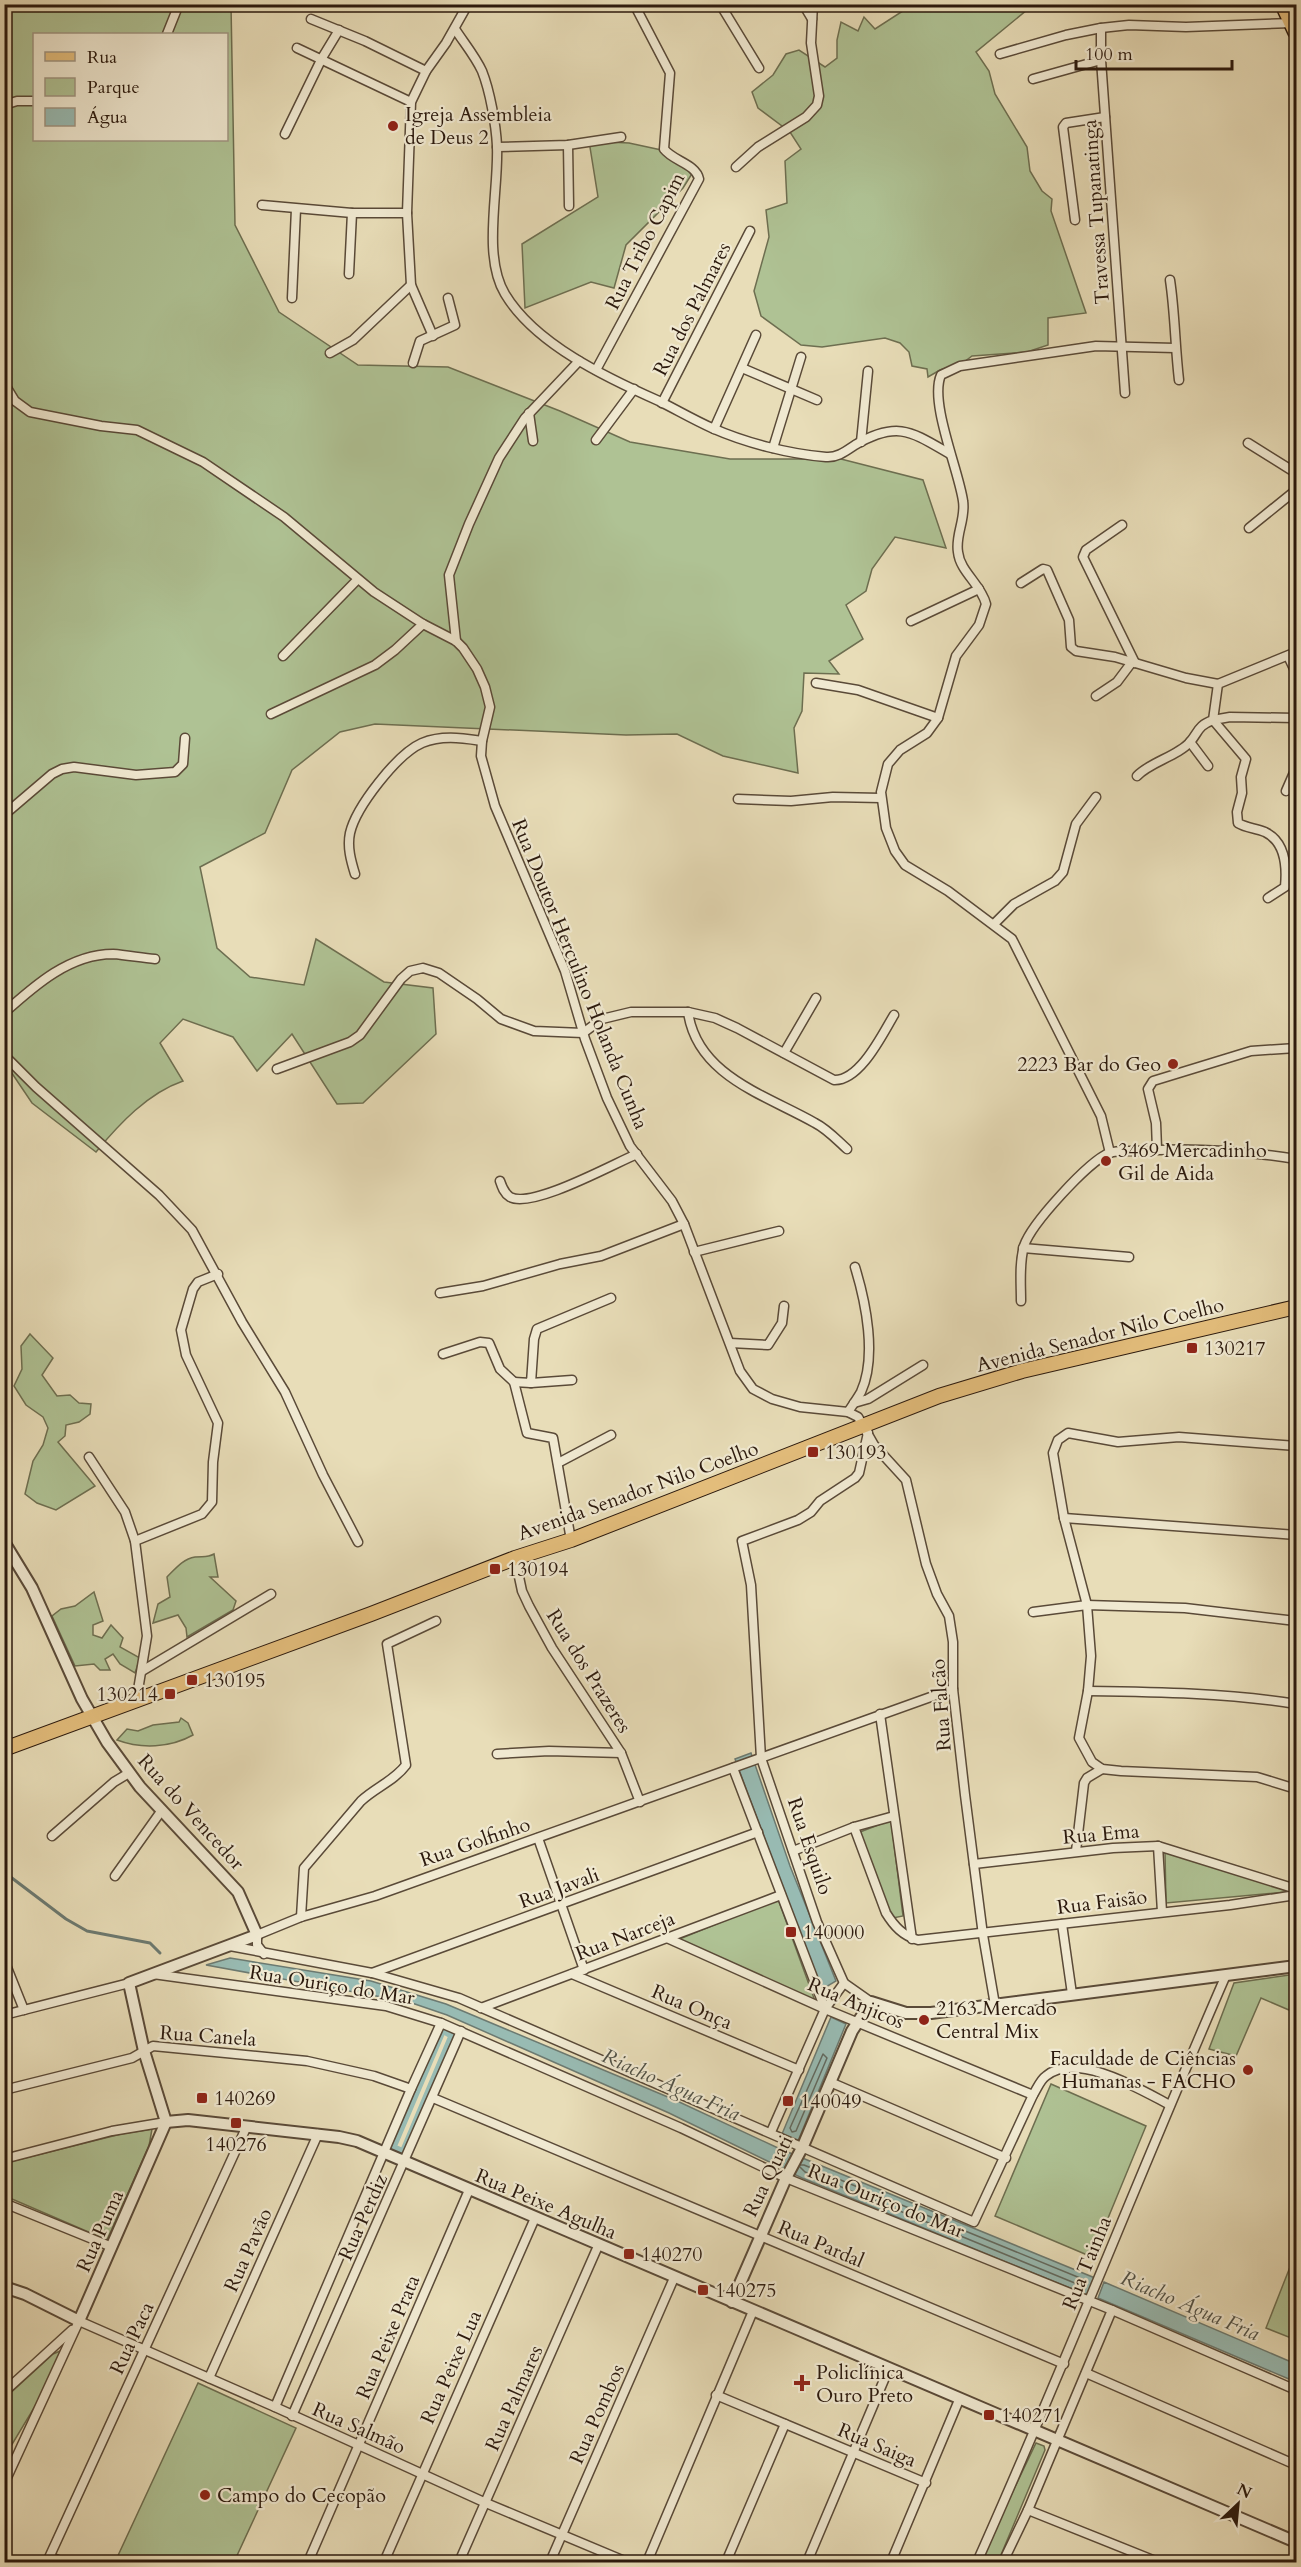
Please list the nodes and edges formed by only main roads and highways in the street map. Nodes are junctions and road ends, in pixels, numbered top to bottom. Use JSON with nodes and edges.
{"nodes":[{"id":1,"x":1283,"y":4,"type":"edge"},
{"id":2,"x":1294,"y":28,"type":"edge"},
{"id":3,"x":1296,"y":1307,"type":"edge"},
{"id":4,"x":4,"y":1749,"type":"edge"}],
"edges":[{"from":1,"to":2,"type":"highway"},
{"from":3,"to":4,"type":"main road","name":"Avenida Senador Nilo Coelho"}]}
